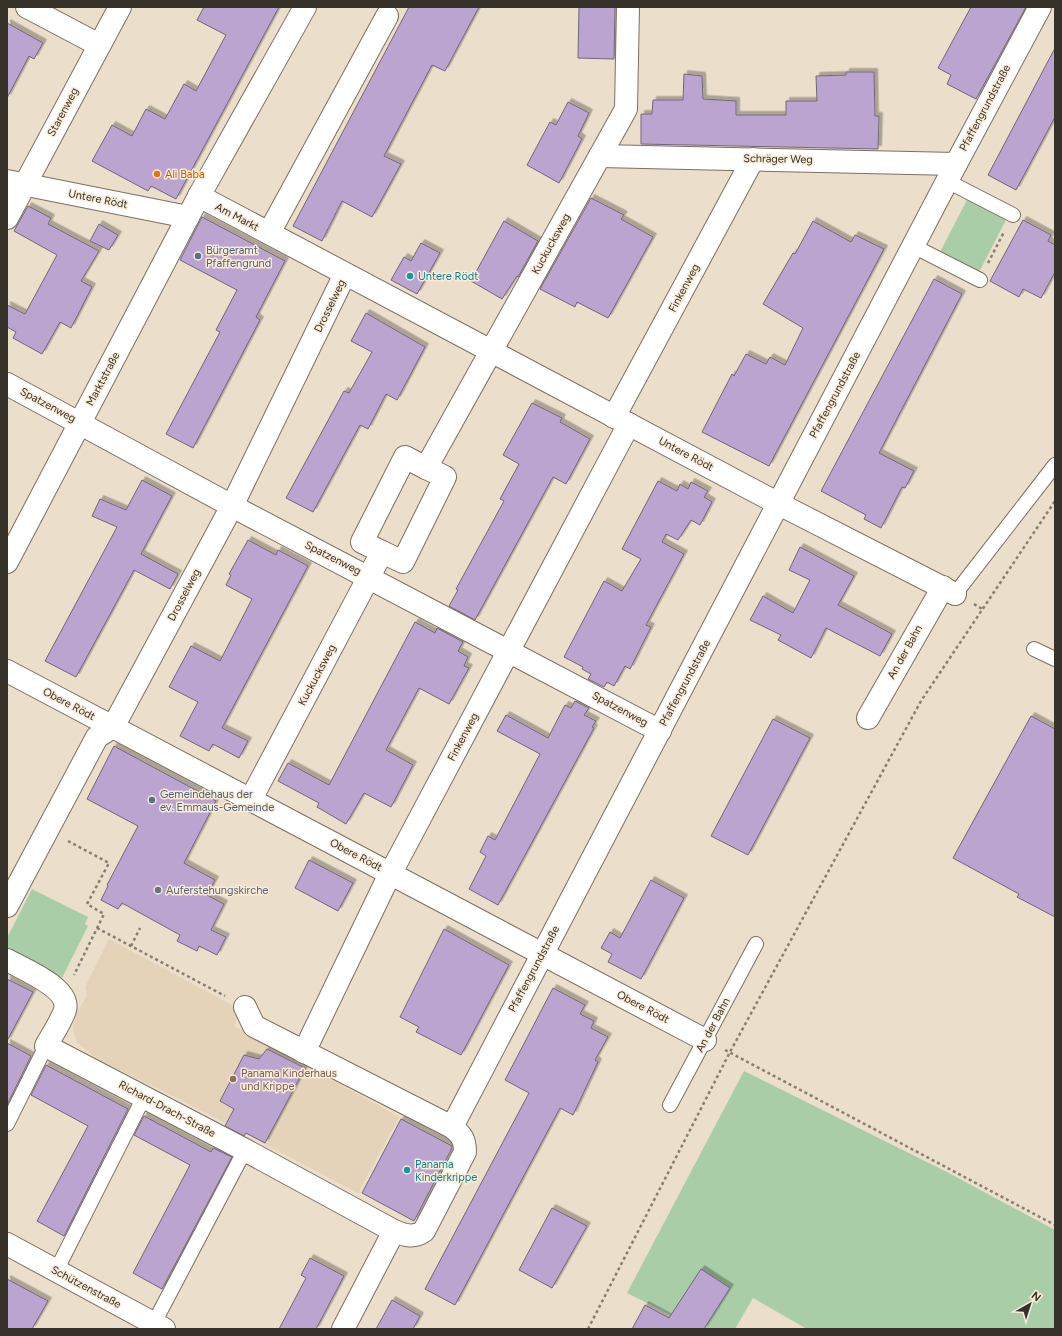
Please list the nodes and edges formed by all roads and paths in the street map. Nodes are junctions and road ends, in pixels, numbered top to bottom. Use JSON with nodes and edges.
{"nodes":[{"id":1,"x":27,"y":7,"type":"edge"},
{"id":2,"x":120,"y":7,"type":"edge"},
{"id":3,"x":305,"y":7,"type":"edge"},
{"id":4,"x":628,"y":7,"type":"edge"},
{"id":5,"x":1040,"y":7,"type":"edge"},
{"id":6,"x":390,"y":12,"type":"edge"},
{"id":7,"x":98,"y":45,"type":"junction"},
{"id":8,"x":600,"y":156,"type":"junction"},
{"id":9,"x":753,"y":159,"type":"junction"},
{"id":10,"x":951,"y":172,"type":"junction"},
{"id":11,"x":16,"y":183,"type":"edge"},
{"id":12,"x":199,"y":196,"type":"junction"},
{"id":13,"x":1013,"y":216,"type":"joint"},
{"id":14,"x":188,"y":217,"type":"junction"},
{"id":15,"x":7,"y":218,"type":"edge"},
{"id":16,"x":269,"y":234,"type":"junction"},
{"id":17,"x":913,"y":246,"type":"junction"},
{"id":18,"x":346,"y":274,"type":"junction"},
{"id":19,"x":980,"y":280,"type":"joint"},
{"id":20,"x":491,"y":352,"type":"junction"},
{"id":21,"x":7,"y":384,"type":"edge"},
{"id":22,"x":622,"y":421,"type":"junction"},
{"id":23,"x":81,"y":422,"type":"junction"},
{"id":24,"x":1055,"y":465,"type":"edge"},
{"id":25,"x":426,"y":468,"type":"junction"},
{"id":26,"x":1055,"y":501,"type":"edge"},
{"id":27,"x":779,"y":504,"type":"junction"},
{"id":28,"x":232,"y":506,"type":"junction"},
{"id":29,"x":382,"y":552,"type":"junction"},
{"id":30,"x":7,"y":562,"type":"edge"},
{"id":31,"x":370,"y":577,"type":"junction"},
{"id":32,"x":949,"y":590,"type":"junction"},
{"id":33,"x":1034,"y":649,"type":"dead end"},
{"id":34,"x":509,"y":650,"type":"junction"},
{"id":35,"x":1055,"y":659,"type":"edge"},
{"id":36,"x":7,"y":671,"type":"edge"},
{"id":37,"x":868,"y":718,"type":"dead end"},
{"id":38,"x":113,"y":728,"type":"junction"},
{"id":39,"x":660,"y":731,"type":"junction"},
{"id":40,"x":251,"y":799,"type":"junction"},
{"id":41,"x":48,"y":830,"type":"junction"},
{"id":42,"x":391,"y":873,"type":"junction"},
{"id":43,"x":7,"y":906,"type":"edge"},
{"id":44,"x":97,"y":928,"type":"junction"},
{"id":45,"x":140,"y":928,"type":"dead end"},
{"id":46,"x":756,"y":944,"type":"dead end"},
{"id":47,"x":131,"y":946,"type":"junction"},
{"id":48,"x":542,"y":953,"type":"junction"},
{"id":49,"x":7,"y":960,"type":"edge"},
{"id":50,"x":62,"y":994,"type":"junction"},
{"id":51,"x":245,"y":1007,"type":"joint"},
{"id":52,"x":705,"y":1040,"type":"junction"},
{"id":53,"x":46,"y":1046,"type":"junction"},
{"id":54,"x":304,"y":1052,"type":"junction"},
{"id":55,"x":730,"y":1052,"type":"junction"},
{"id":56,"x":144,"y":1097,"type":"junction"},
{"id":57,"x":670,"y":1105,"type":"dead end"},
{"id":58,"x":7,"y":1124,"type":"edge"},
{"id":59,"x":452,"y":1127,"type":"junction"},
{"id":60,"x":245,"y":1150,"type":"junction"},
{"id":61,"x":1055,"y":1225,"type":"edge"},
{"id":62,"x":394,"y":1232,"type":"junction"},
{"id":63,"x":7,"y":1244,"type":"edge"},
{"id":64,"x":56,"y":1271,"type":"junction"},
{"id":65,"x":159,"y":1326,"type":"edge"},
{"id":66,"x":343,"y":1329,"type":"edge"},
{"id":67,"x":588,"y":1329,"type":"edge"}],
"edges":[{"from":1,"to":7,"type":"street"},
{"from":2,"to":7,"type":"street","name":"Starenweg"},
{"from":3,"to":12,"type":"street"},
{"from":4,"to":8,"type":"street","name":"Kuckucksweg"},
{"from":5,"to":10,"type":"street","name":"Pfaffengrundstraße"},
{"from":6,"to":16,"type":"street","name":"Am Markt"},
{"from":7,"to":11,"type":"street","name":"Starenweg"},
{"from":8,"to":9,"type":"street","name":"Schräger Weg"},
{"from":8,"to":20,"type":"street","name":"Kuckucksweg"},
{"from":9,"to":10,"type":"street","name":"Schräger Weg"},
{"from":9,"to":22,"type":"street","name":"Finkenweg"},
{"from":10,"to":13,"type":"lane"},
{"from":10,"to":17,"type":"street","name":"Pfaffengrundstraße"},
{"from":11,"to":14,"type":"street","name":"Untere Rödt"},
{"from":11,"to":15,"type":"street","name":"Starenweg"},
{"from":12,"to":14,"type":"street","name":"Marktstraße"},
{"from":12,"to":16,"type":"street","name":"Am Markt"},
{"from":13,"to":19,"type":"path"},
{"from":14,"to":23,"type":"street","name":"Marktstraße"},
{"from":16,"to":18,"type":"street","name":"Untere Rödt"},
{"from":17,"to":19,"type":"lane"},
{"from":17,"to":27,"type":"street","name":"Pfaffengrundstraße"},
{"from":18,"to":20,"type":"street","name":"Untere Rödt"},
{"from":18,"to":28,"type":"street","name":"Drosselweg"},
{"from":20,"to":22,"type":"street","name":"Untere Rödt"},
{"from":20,"to":25,"type":"street","name":"Kuckucksweg"},
{"from":21,"to":23,"type":"street","name":"Spatzenweg"},
{"from":22,"to":27,"type":"street","name":"Untere Rödt"},
{"from":22,"to":34,"type":"street","name":"Finkenweg"},
{"from":23,"to":28,"type":"street","name":"Spatzenweg"},
{"from":23,"to":30,"type":"street","name":"Marktstraße"},
{"from":24,"to":32,"type":"lane"},
{"from":25,"to":29,"type":"street"},
{"from":25,"to":29,"type":"street"},
{"from":26,"to":55,"type":"path"},
{"from":27,"to":32,"type":"street","name":"Untere Rödt"},
{"from":27,"to":39,"type":"street","name":"Pfaffengrundstraße"},
{"from":28,"to":31,"type":"street","name":"Spatzenweg"},
{"from":28,"to":38,"type":"street","name":"Drosselweg"},
{"from":29,"to":31,"type":"street","name":"Kuckucksweg"},
{"from":31,"to":34,"type":"street","name":"Spatzenweg"},
{"from":31,"to":40,"type":"street","name":"Kuckucksweg"},
{"from":32,"to":37,"type":"street","name":"An der Bahn"},
{"from":33,"to":35,"type":"lane"},
{"from":34,"to":39,"type":"street","name":"Spatzenweg"},
{"from":34,"to":42,"type":"street","name":"Finkenweg"},
{"from":36,"to":38,"type":"street","name":"Obere Rödt"},
{"from":38,"to":40,"type":"street","name":"Obere Rödt"},
{"from":38,"to":41,"type":"street","name":"Drosselweg"},
{"from":39,"to":48,"type":"street","name":"Pfaffengrundstraße"},
{"from":40,"to":42,"type":"street","name":"Obere Rödt"},
{"from":41,"to":43,"type":"street","name":"Drosselweg"},
{"from":41,"to":44,"type":"path"},
{"from":42,"to":48,"type":"street","name":"Obere Rödt"},
{"from":42,"to":54,"type":"street","name":"Finkenweg"},
{"from":44,"to":47,"type":"path"},
{"from":44,"to":50,"type":"path"},
{"from":45,"to":47,"type":"path"},
{"from":46,"to":52,"type":"lane","name":"An der Bahn"},
{"from":47,"to":51,"type":"path"},
{"from":48,"to":52,"type":"street","name":"Obere Rödt"},
{"from":48,"to":59,"type":"street","name":"Pfaffengrundstraße"},
{"from":49,"to":50,"type":"street"},
{"from":50,"to":53,"type":"street"},
{"from":51,"to":54,"type":"street"},
{"from":52,"to":57,"type":"lane","name":"An der Bahn"},
{"from":53,"to":56,"type":"street","name":"Richard-Drach-Straße"},
{"from":53,"to":58,"type":"lane"},
{"from":54,"to":59,"type":"street"},
{"from":55,"to":61,"type":"path"},
{"from":55,"to":67,"type":"path"},
{"from":56,"to":60,"type":"street","name":"Richard-Drach-Straße"},
{"from":56,"to":64,"type":"lane"},
{"from":59,"to":62,"type":"street"},
{"from":60,"to":62,"type":"street","name":"Richard-Drach-Straße"},
{"from":60,"to":65,"type":"lane"},
{"from":62,"to":66,"type":"street"},
{"from":63,"to":64,"type":"street","name":"Schützenstraße"},
{"from":64,"to":65,"type":"street","name":"Schützenstraße"}]}
